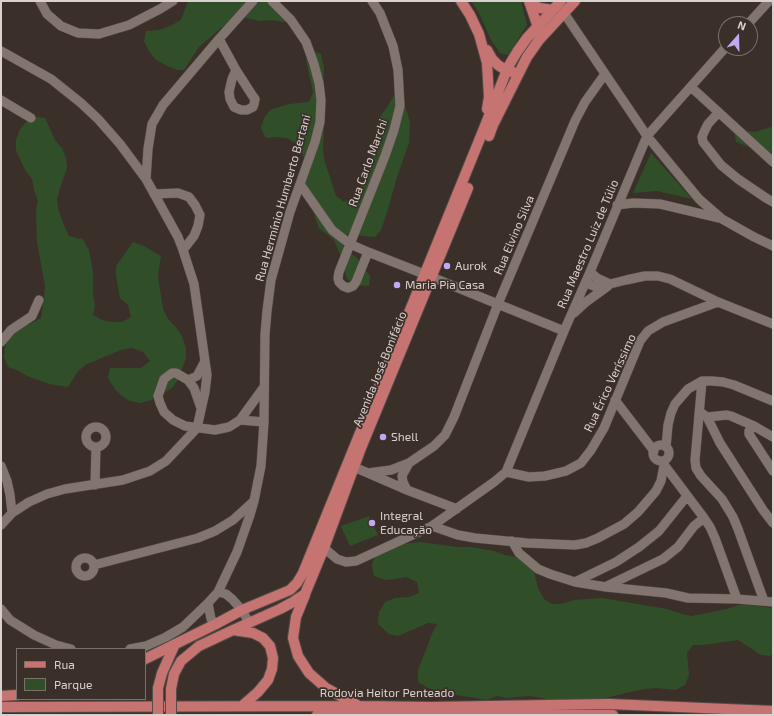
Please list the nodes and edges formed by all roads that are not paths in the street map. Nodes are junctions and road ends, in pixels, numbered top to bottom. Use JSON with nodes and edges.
{"nodes":[{"id":1,"x":40,"y":1,"type":"edge"},
{"id":2,"x":173,"y":1,"type":"edge"},
{"id":3,"x":253,"y":1,"type":"edge"},
{"id":4,"x":272,"y":1,"type":"edge"},
{"id":5,"x":372,"y":1,"type":"edge"},
{"id":6,"x":461,"y":1,"type":"edge"},
{"id":7,"x":561,"y":1,"type":"edge"},
{"id":8,"x":575,"y":1,"type":"edge"},
{"id":9,"x":769,"y":1,"type":"edge"},
{"id":10,"x":530,"y":2,"type":"edge"},
{"id":11,"x":553,"y":10,"type":"junction"},
{"id":12,"x":564,"y":13,"type":"junction"},
{"id":13,"x":755,"y":16,"type":"edge"},
{"id":14,"x":538,"y":26,"type":"junction"},
{"id":15,"x":479,"y":34,"type":"junction"},
{"id":16,"x":219,"y":39,"type":"junction"},
{"id":17,"x":539,"y":40,"type":"junction"},
{"id":18,"x":1,"y":51,"type":"edge"},
{"id":19,"x":719,"y":56,"type":"edge"},
{"id":20,"x":236,"y":70,"type":"dead end"},
{"id":21,"x":507,"y":71,"type":"junction"},
{"id":22,"x":519,"y":73,"type":"junction"},
{"id":23,"x":605,"y":74,"type":"junction"},
{"id":24,"x":691,"y":86,"type":"junction"},
{"id":25,"x":1,"y":100,"type":"edge"},
{"id":26,"x":718,"y":113,"type":"junction"},
{"id":27,"x":31,"y":118,"type":"dead end"},
{"id":28,"x":485,"y":126,"type":"junction"},
{"id":29,"x":647,"y":136,"type":"junction"},
{"id":30,"x":148,"y":149,"type":"junction"},
{"id":31,"x":130,"y":157,"type":"junction"},
{"id":32,"x":773,"y":162,"type":"edge"},
{"id":33,"x":146,"y":178,"type":"junction"},
{"id":34,"x":300,"y":184,"type":"junction"},
{"id":35,"x":154,"y":194,"type":"junction"},
{"id":36,"x":296,"y":196,"type":"junction"},
{"id":37,"x":308,"y":196,"type":"junction"},
{"id":38,"x":698,"y":199,"type":"junction"},
{"id":39,"x":773,"y":202,"type":"edge"},
{"id":40,"x":617,"y":206,"type":"junction"},
{"id":41,"x":689,"y":210,"type":"junction"},
{"id":42,"x":290,"y":212,"type":"junction"},
{"id":43,"x":722,"y":218,"type":"junction"},
{"id":44,"x":350,"y":244,"type":"junction"},
{"id":45,"x":773,"y":246,"type":"edge"},
{"id":46,"x":183,"y":250,"type":"junction"},
{"id":47,"x":368,"y":252,"type":"junction"},
{"id":48,"x":590,"y":272,"type":"junction"},
{"id":49,"x":428,"y":275,"type":"junction"},
{"id":50,"x":586,"y":283,"type":"junction"},
{"id":51,"x":610,"y":284,"type":"junction"},
{"id":52,"x":691,"y":289,"type":"junction"},
{"id":53,"x":39,"y":300,"type":"dead end"},
{"id":54,"x":718,"y":302,"type":"junction"},
{"id":55,"x":498,"y":304,"type":"junction"},
{"id":56,"x":693,"y":311,"type":"junction"},
{"id":57,"x":571,"y":316,"type":"junction"},
{"id":58,"x":773,"y":324,"type":"edge"},
{"id":59,"x":564,"y":331,"type":"junction"},
{"id":60,"x":1,"y":342,"type":"edge"},
{"id":61,"x":205,"y":360,"type":"junction"},
{"id":62,"x":188,"y":380,"type":"junction"},
{"id":63,"x":702,"y":382,"type":"junction"},
{"id":64,"x":264,"y":387,"type":"junction"},
{"id":65,"x":615,"y":400,"type":"junction"},
{"id":66,"x":773,"y":401,"type":"edge"},
{"id":67,"x":201,"y":408,"type":"junction"},
{"id":68,"x":703,"y":415,"type":"junction"},
{"id":69,"x":240,"y":420,"type":"junction"},
{"id":70,"x":264,"y":422,"type":"junction"},
{"id":71,"x":754,"y":426,"type":"junction"},
{"id":72,"x":197,"y":428,"type":"junction"},
{"id":73,"x":773,"y":437,"type":"edge"},
{"id":74,"x":96,"y":447,"type":"dead end"},
{"id":75,"x":660,"y":448,"type":"junction"},
{"id":76,"x":664,"y":462,"type":"junction"},
{"id":77,"x":409,"y":463,"type":"junction"},
{"id":78,"x":1,"y":466,"type":"edge"},
{"id":79,"x":354,"y":467,"type":"junction"},
{"id":80,"x":773,"y":471,"type":"edge"},
{"id":81,"x":506,"y":472,"type":"junction"},
{"id":82,"x":368,"y":473,"type":"junction"},
{"id":83,"x":95,"y":485,"type":"junction"},
{"id":84,"x":407,"y":490,"type":"junction"},
{"id":85,"x":687,"y":496,"type":"junction"},
{"id":86,"x":254,"y":501,"type":"junction"},
{"id":87,"x":457,"y":509,"type":"junction"},
{"id":88,"x":12,"y":512,"type":"junction"},
{"id":89,"x":704,"y":518,"type":"junction"},
{"id":90,"x":773,"y":523,"type":"edge"},
{"id":91,"x":1,"y":525,"type":"edge"},
{"id":92,"x":432,"y":526,"type":"junction"},
{"id":93,"x":512,"y":542,"type":"junction"},
{"id":94,"x":324,"y":548,"type":"junction"},
{"id":95,"x":94,"y":565,"type":"dead end"},
{"id":96,"x":575,"y":582,"type":"junction"},
{"id":97,"x":606,"y":587,"type":"junction"},
{"id":98,"x":218,"y":592,"type":"junction"},
{"id":99,"x":305,"y":594,"type":"junction"},
{"id":100,"x":737,"y":599,"type":"junction"},
{"id":101,"x":769,"y":602,"type":"edge"},
{"id":102,"x":208,"y":603,"type":"junction"},
{"id":103,"x":1,"y":609,"type":"edge"},
{"id":104,"x":242,"y":610,"type":"junction"},
{"id":105,"x":249,"y":623,"type":"junction"},
{"id":106,"x":216,"y":624,"type":"junction"},
{"id":107,"x":233,"y":630,"type":"junction"},
{"id":108,"x":175,"y":644,"type":"junction"},
{"id":109,"x":67,"y":648,"type":"edge"},
{"id":110,"x":135,"y":648,"type":"edge"},
{"id":111,"x":146,"y":659,"type":"edge"},
{"id":112,"x":16,"y":695,"type":"edge"},
{"id":113,"x":1,"y":696,"type":"edge"},
{"id":114,"x":242,"y":706,"type":"junction"},
{"id":115,"x":359,"y":706,"type":"junction"},
{"id":116,"x":1,"y":707,"type":"edge"},
{"id":117,"x":773,"y":711,"type":"edge"},
{"id":118,"x":381,"y":714,"type":"edge"},
{"id":119,"x":158,"y":715,"type":"edge"},
{"id":120,"x":171,"y":715,"type":"edge"},
{"id":121,"x":317,"y":715,"type":"edge"},
{"id":122,"x":613,"y":715,"type":"edge"}],
"edges":[{"from":1,"to":2,"type":"street"},
{"from":3,"to":16,"type":"street"},
{"from":4,"to":34,"type":"street","name":"Rua Hermínio Humberto Bertani"},
{"from":5,"to":44,"type":"street","name":"Rua Carlo Marchi"},
{"from":6,"to":15,"type":"main road","name":"Avenida José Bonifácio"},
{"from":7,"to":11,"type":"main road","name":"Avenida José Bonifácio"},
{"from":8,"to":12,"type":"main road","name":"Avenida José Bonifácio"},
{"from":9,"to":13,"type":"street"},
{"from":10,"to":11,"type":"main road"},
{"from":10,"to":14,"type":"main road"},
{"from":11,"to":14,"type":"main road","name":"Avenida José Bonifácio"},
{"from":12,"to":17,"type":"main road","name":"Avenida José Bonifácio"},
{"from":12,"to":23,"type":"street"},
{"from":14,"to":17,"type":"main road"},
{"from":14,"to":21,"type":"main road","name":"Avenida José Bonifácio"},
{"from":15,"to":21,"type":"main road"},
{"from":15,"to":28,"type":"main road","name":"Avenida José Bonifácio"},
{"from":16,"to":20,"type":"street"},
{"from":16,"to":30,"type":"street"},
{"from":17,"to":22,"type":"main road","name":"Avenida José Bonifácio"},
{"from":18,"to":31,"type":"street"},
{"from":19,"to":24,"type":"street","name":"Rua Maestro Luiz de Túlio"},
{"from":21,"to":22,"type":"main road"},
{"from":21,"to":28,"type":"main road","name":"Avenida José Bonifácio"},
{"from":22,"to":49,"type":"main road","name":"Avenida José Bonifácio"},
{"from":23,"to":29,"type":"street"},
{"from":23,"to":55,"type":"street","name":"Rua Elvino Silva"},
{"from":24,"to":26,"type":"street"},
{"from":24,"to":29,"type":"street","name":"Rua Maestro Luiz de Túlio"},
{"from":25,"to":27,"type":"street"},
{"from":26,"to":32,"type":"street"},
{"from":26,"to":39,"type":"street"},
{"from":28,"to":49,"type":"main road","name":"Avenida José Bonifácio"},
{"from":29,"to":38,"type":"street"},
{"from":29,"to":40,"type":"street","name":"Rua Maestro Luiz de Túlio"},
{"from":30,"to":31,"type":"street"},
{"from":30,"to":33,"type":"street"},
{"from":31,"to":33,"type":"street"},
{"from":33,"to":35,"type":"street"},
{"from":34,"to":36,"type":"street","name":"Rua Hermínio Humberto Bertani"},
{"from":34,"to":37,"type":"street"},
{"from":35,"to":46,"type":"street"},
{"from":35,"to":46,"type":"street"},
{"from":36,"to":37,"type":"street"},
{"from":36,"to":42,"type":"street","name":"Rua Hermínio Humberto Bertani"},
{"from":37,"to":42,"type":"street"},
{"from":37,"to":44,"type":"street"},
{"from":38,"to":41,"type":"street"},
{"from":38,"to":43,"type":"street"},
{"from":40,"to":41,"type":"street"},
{"from":40,"to":48,"type":"street","name":"Rua Maestro Luiz de Túlio"},
{"from":41,"to":43,"type":"street"},
{"from":42,"to":64,"type":"street","name":"Rua Hermínio Humberto Bertani"},
{"from":43,"to":45,"type":"street"},
{"from":44,"to":47,"type":"street"},
{"from":44,"to":47,"type":"street","name":"Rua Carlo Marchi"},
{"from":46,"to":61,"type":"street"},
{"from":47,"to":49,"type":"street"},
{"from":48,"to":50,"type":"street","name":"Rua Maestro Luiz de Túlio"},
{"from":48,"to":51,"type":"street"},
{"from":49,"to":55,"type":"street"},
{"from":49,"to":79,"type":"main road","name":"Avenida José Bonifácio"},
{"from":49,"to":104,"type":"main road","name":"Avenida José Bonifácio"},
{"from":50,"to":51,"type":"street"},
{"from":50,"to":57,"type":"street","name":"Rua Maestro Luiz de Túlio"},
{"from":51,"to":52,"type":"street"},
{"from":51,"to":57,"type":"street"},
{"from":52,"to":54,"type":"street"},
{"from":52,"to":56,"type":"street"},
{"from":53,"to":60,"type":"street"},
{"from":54,"to":56,"type":"street","name":"Rua Érico Veríssimo"},
{"from":54,"to":58,"type":"street"},
{"from":55,"to":59,"type":"street"},
{"from":55,"to":77,"type":"street","name":"Rua Elvino Silva"},
{"from":56,"to":65,"type":"street","name":"Rua Érico Veríssimo"},
{"from":57,"to":59,"type":"street","name":"Rua Maestro Luiz de Túlio"},
{"from":59,"to":81,"type":"street","name":"Rua Maestro Luiz de Túlio"},
{"from":61,"to":62,"type":"street"},
{"from":61,"to":67,"type":"street"},
{"from":62,"to":67,"type":"street"},
{"from":62,"to":72,"type":"street"},
{"from":63,"to":66,"type":"street"},
{"from":63,"to":68,"type":"street"},
{"from":63,"to":75,"type":"street"},
{"from":64,"to":69,"type":"street"},
{"from":64,"to":70,"type":"street","name":"Rua Hermínio Humberto Bertani"},
{"from":65,"to":75,"type":"street"},
{"from":65,"to":81,"type":"street","name":"Rua Érico Veríssimo"},
{"from":67,"to":72,"type":"street"},
{"from":68,"to":71,"type":"street"},
{"from":68,"to":90,"type":"street"},
{"from":68,"to":101,"type":"street"},
{"from":69,"to":70,"type":"street"},
{"from":69,"to":72,"type":"street"},
{"from":70,"to":86,"type":"street","name":"Rua Hermínio Humberto Bertani"},
{"from":71,"to":73,"type":"street"},
{"from":71,"to":80,"type":"street"},
{"from":72,"to":83,"type":"street"},
{"from":74,"to":83,"type":"street"},
{"from":75,"to":76,"type":"street"},
{"from":75,"to":76,"type":"street"},
{"from":76,"to":85,"type":"street"},
{"from":76,"to":93,"type":"street"},
{"from":77,"to":82,"type":"street","name":"Rua Elvino Silva"},
{"from":77,"to":84,"type":"street"},
{"from":78,"to":88,"type":"street"},
{"from":79,"to":82,"type":"street"},
{"from":79,"to":94,"type":"main road","name":"Avenida José Bonifácio"},
{"from":81,"to":87,"type":"street"},
{"from":82,"to":84,"type":"street"},
{"from":83,"to":88,"type":"street"},
{"from":84,"to":87,"type":"street"},
{"from":85,"to":89,"type":"street"},
{"from":85,"to":96,"type":"street"},
{"from":86,"to":95,"type":"street"},
{"from":86,"to":98,"type":"street","name":"Rua Hermínio Humberto Bertani"},
{"from":87,"to":92,"type":"street"},
{"from":88,"to":91,"type":"street"},
{"from":89,"to":97,"type":"street"},
{"from":89,"to":100,"type":"street"},
{"from":92,"to":93,"type":"street"},
{"from":92,"to":94,"type":"street"},
{"from":93,"to":96,"type":"street"},
{"from":94,"to":99,"type":"main road","name":"Avenida José Bonifácio"},
{"from":96,"to":97,"type":"street"},
{"from":97,"to":100,"type":"street"},
{"from":98,"to":102,"type":"street","name":"Rua Hermínio Humberto Bertani"},
{"from":98,"to":104,"type":"street"},
{"from":99,"to":105,"type":"main road"},
{"from":99,"to":115,"type":"main road","name":"Avenida José Bonifácio"},
{"from":100,"to":101,"type":"street"},
{"from":102,"to":106,"type":"street"},
{"from":102,"to":110,"type":"street","name":"Rua Hermínio Humberto Bertani"},
{"from":103,"to":109,"type":"street"},
{"from":104,"to":105,"type":"street"},
{"from":104,"to":106,"type":"main road","name":"Avenida José Bonifácio"},
{"from":105,"to":107,"type":"main road"},
{"from":106,"to":108,"type":"main road","name":"Avenida José Bonifácio"},
{"from":107,"to":114,"type":"main road"},
{"from":107,"to":120,"type":"main road","bridge":true},
{"from":108,"to":111,"type":"main road","name":"Avenida José Bonifácio"},
{"from":108,"to":119,"type":"main road","bridge":true},
{"from":112,"to":113,"type":"main road"},
{"from":114,"to":115,"type":"main road","name":"Rodovia Heitor Penteado"},
{"from":114,"to":116,"type":"main road","name":"Rodovia Heitor Penteado"},
{"from":115,"to":117,"type":"main road","name":"Rodovia Heitor Penteado"},
{"from":118,"to":121,"type":"main road","name":"Rodovia Heitor Penteado"},
{"from":118,"to":122,"type":"main road","name":"Rodovia Heitor Penteado"}]}
